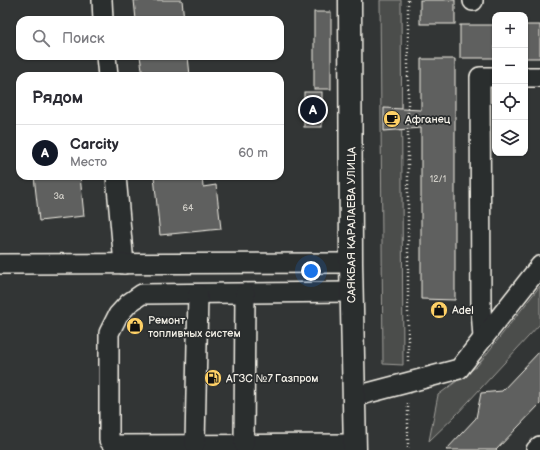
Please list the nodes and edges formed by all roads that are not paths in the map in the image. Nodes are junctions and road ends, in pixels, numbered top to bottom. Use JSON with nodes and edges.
{"nodes":[{"id":1,"x":102,"y":0,"type":"edge"},
{"id":2,"x":350,"y":0,"type":"edge"},
{"id":3,"x":103,"y":16,"type":"edge"},
{"id":4,"x":106,"y":60,"type":"edge"},
{"id":5,"x":108,"y":72,"type":"edge"},
{"id":6,"x":492,"y":77,"type":"edge"},
{"id":7,"x":528,"y":77,"type":"edge"},
{"id":8,"x":540,"y":77,"type":"edge"},
{"id":9,"x":116,"y":180,"type":"edge"},
{"id":10,"x":0,"y":264,"type":"edge"},
{"id":11,"x":124,"y":264,"type":"junction"},
{"id":12,"x":351,"y":264,"type":"junction"},
{"id":13,"x":540,"y":266,"type":"edge"},
{"id":14,"x":351,"y":292,"type":"junction"},
{"id":15,"x":245,"y":293,"type":"junction"},
{"id":16,"x":198,"y":294,"type":"junction"},
{"id":17,"x":483,"y":338,"type":"junction"},
{"id":18,"x":354,"y":397,"type":"junction"},
{"id":19,"x":195,"y":444,"type":"junction"},
{"id":20,"x":244,"y":444,"type":"junction"},
{"id":21,"x":540,"y":446,"type":"edge"},
{"id":22,"x":354,"y":447,"type":"edge"},
{"id":23,"x":536,"y":450,"type":"edge"}],
"edges":[{"from":1,"to":3,"type":"lane"},
{"from":2,"to":12,"type":"main road","name":"САЯКБАЯ КАРАЛАЕВА УЛИЦА"},
{"from":4,"to":5,"type":"lane"},
{"from":6,"to":17,"type":"lane"},
{"from":7,"to":8,"type":"lane"},
{"from":9,"to":11,"type":"lane"},
{"from":10,"to":11,"type":"lane"},
{"from":11,"to":12,"type":"lane"},
{"from":12,"to":14,"type":"main road","name":"САЯКБАЯ КАРАЛАЕВА УЛИЦА"},
{"from":13,"to":17,"type":"lane"},
{"from":14,"to":15,"type":"lane"},
{"from":14,"to":18,"type":"main road","name":"САЯКБАЯ КАРАЛАЕВА УЛИЦА"},
{"from":15,"to":16,"type":"lane"},
{"from":15,"to":20,"type":"lane"},
{"from":16,"to":19,"type":"lane"},
{"from":16,"to":19,"type":"lane"},
{"from":17,"to":18,"type":"lane"},
{"from":18,"to":22,"type":"main road","name":"САЯКБАЯ КАРАЛАЕВА УЛИЦА"},
{"from":19,"to":20,"type":"lane"},
{"from":20,"to":22,"type":"lane"},
{"from":21,"to":23,"type":"lane"}]}
